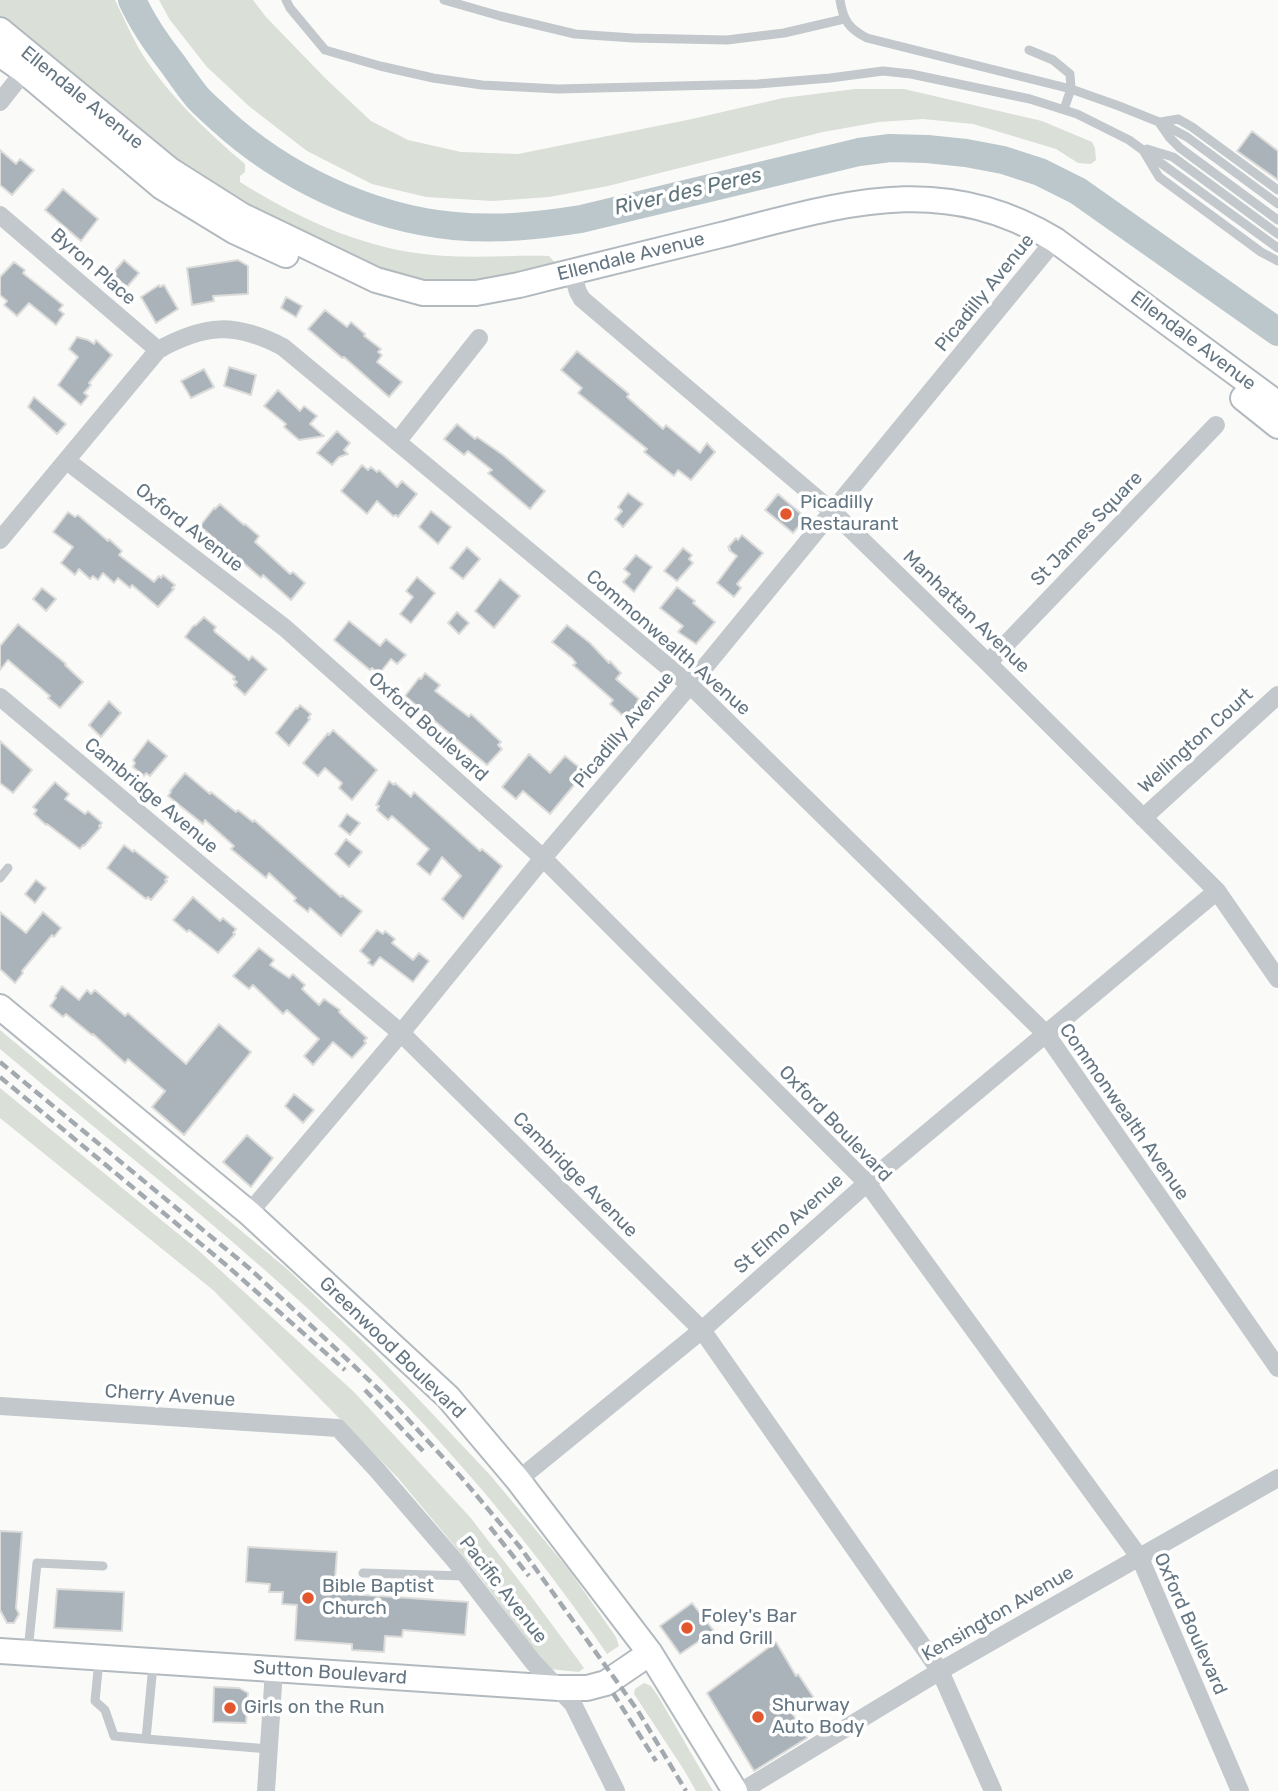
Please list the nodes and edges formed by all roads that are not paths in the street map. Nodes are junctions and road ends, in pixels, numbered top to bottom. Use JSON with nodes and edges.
{"nodes":[{"id":1,"x":286,"y":0,"type":"edge"},
{"id":2,"x":444,"y":0,"type":"edge"},
{"id":3,"x":840,"y":0,"type":"edge"},
{"id":4,"x":844,"y":19,"type":"junction"},
{"id":5,"x":0,"y":30,"type":"edge"},
{"id":6,"x":1029,"y":50,"type":"dead end"},
{"id":7,"x":0,"y":54,"type":"edge"},
{"id":8,"x":29,"y":65,"type":"junction"},
{"id":9,"x":1071,"y":89,"type":"junction"},
{"id":10,"x":0,"y":102,"type":"edge"},
{"id":11,"x":1064,"y":109,"type":"junction"},
{"id":12,"x":1160,"y":122,"type":"junction"},
{"id":13,"x":1142,"y":148,"type":"junction"},
{"id":14,"x":1278,"y":190,"type":"edge"},
{"id":15,"x":1278,"y":204,"type":"edge"},
{"id":16,"x":0,"y":215,"type":"edge"},
{"id":17,"x":1278,"y":220,"type":"edge"},
{"id":18,"x":1278,"y":234,"type":"edge"},
{"id":19,"x":1052,"y":245,"type":"junction"},
{"id":20,"x":1278,"y":248,"type":"edge"},
{"id":21,"x":1278,"y":261,"type":"edge"},
{"id":22,"x":574,"y":278,"type":"junction"},
{"id":23,"x":479,"y":338,"type":"dead end"},
{"id":24,"x":158,"y":350,"type":"junction"},
{"id":25,"x":1278,"y":404,"type":"edge"},
{"id":26,"x":1216,"y":425,"type":"dead end"},
{"id":27,"x":1278,"y":426,"type":"edge"},
{"id":28,"x":397,"y":442,"type":"junction"},
{"id":29,"x":67,"y":461,"type":"junction"},
{"id":30,"x":833,"y":512,"type":"junction"},
{"id":31,"x":4,"y":529,"type":"edge"},
{"id":32,"x":285,"y":628,"type":"joint"},
{"id":33,"x":988,"y":663,"type":"junction"},
{"id":34,"x":690,"y":685,"type":"junction"},
{"id":35,"x":1278,"y":695,"type":"edge"},
{"id":36,"x":0,"y":697,"type":"edge"},
{"id":37,"x":1143,"y":818,"type":"junction"},
{"id":38,"x":543,"y":858,"type":"junction"},
{"id":39,"x":8,"y":868,"type":"dead end"},
{"id":40,"x":0,"y":878,"type":"edge"},
{"id":41,"x":1217,"y":891,"type":"junction"},
{"id":42,"x":1278,"y":979,"type":"edge"},
{"id":43,"x":0,"y":1007,"type":"edge"},
{"id":44,"x":401,"y":1033,"type":"junction"},
{"id":45,"x":1046,"y":1034,"type":"junction"},
{"id":46,"x":867,"y":1183,"type":"junction"},
{"id":47,"x":249,"y":1213,"type":"junction"},
{"id":48,"x":702,"y":1329,"type":"junction"},
{"id":49,"x":1278,"y":1368,"type":"edge"},
{"id":50,"x":0,"y":1406,"type":"edge"},
{"id":51,"x":338,"y":1428,"type":"joint"},
{"id":52,"x":1278,"y":1478,"type":"edge"},
{"id":53,"x":518,"y":1480,"type":"junction"},
{"id":54,"x":1140,"y":1558,"type":"junction"},
{"id":55,"x":103,"y":1566,"type":"dead end"},
{"id":56,"x":363,"y":1573,"type":"dead end"},
{"id":57,"x":467,"y":1576,"type":"junction"},
{"id":58,"x":0,"y":1651,"type":"edge"},
{"id":59,"x":28,"y":1653,"type":"junction"},
{"id":60,"x":650,"y":1653,"type":"junction"},
{"id":61,"x":99,"y":1658,"type":"junction"},
{"id":62,"x":154,"y":1662,"type":"junction"},
{"id":63,"x":274,"y":1670,"type":"junction"},
{"id":64,"x":940,"y":1671,"type":"junction"},
{"id":65,"x":559,"y":1688,"type":"junction"},
{"id":66,"x":146,"y":1739,"type":"junction"},
{"id":67,"x":269,"y":1749,"type":"junction"},
{"id":68,"x":266,"y":1791,"type":"edge"},
{"id":69,"x":616,"y":1791,"type":"edge"},
{"id":70,"x":735,"y":1791,"type":"edge"},
{"id":71,"x":741,"y":1791,"type":"edge"},
{"id":72,"x":993,"y":1791,"type":"edge"},
{"id":73,"x":1240,"y":1791,"type":"edge"}],
"edges":[{"from":1,"to":11,"type":"lane"},
{"from":2,"to":4,"type":"lane"},
{"from":3,"to":4,"type":"lane"},
{"from":4,"to":9,"type":"lane"},
{"from":5,"to":8,"type":"street","name":"Ellendale Avenue"},
{"from":6,"to":9,"type":"lane"},
{"from":7,"to":8,"type":"street","name":"Ellendale Avenue"},
{"from":8,"to":10,"type":"street"},
{"from":8,"to":22,"type":"street","name":"Ellendale Avenue"},
{"from":9,"to":11,"type":"lane"},
{"from":9,"to":12,"type":"lane"},
{"from":11,"to":13,"type":"lane"},
{"from":12,"to":14,"type":"lane"},
{"from":12,"to":15,"type":"lane"},
{"from":12,"to":17,"type":"lane"},
{"from":13,"to":18,"type":"lane"},
{"from":13,"to":20,"type":"lane"},
{"from":13,"to":21,"type":"lane"},
{"from":16,"to":24,"type":"street","name":"Byron Place"},
{"from":19,"to":22,"type":"street","name":"Ellendale Avenue"},
{"from":19,"to":25,"type":"street","name":"Ellendale Avenue"},
{"from":19,"to":27,"type":"street","name":"Ellendale Avenue"},
{"from":19,"to":30,"type":"street","name":"Picadilly Avenue"},
{"from":22,"to":30,"type":"street","name":"Manhattan Avenue"},
{"from":23,"to":28,"type":"street"},
{"from":24,"to":28,"type":"street","name":"Commonwealth Avenue"},
{"from":24,"to":29,"type":"street","name":"Commonwealth Avenue"},
{"from":26,"to":33,"type":"street","name":"St James Square"},
{"from":28,"to":34,"type":"street","name":"Commonwealth Avenue"},
{"from":29,"to":31,"type":"street","name":"Commonwealth Avenue"},
{"from":29,"to":32,"type":"street","name":"Oxford Avenue"},
{"from":30,"to":33,"type":"street","name":"Manhattan Avenue"},
{"from":30,"to":34,"type":"street","name":"Picadilly Avenue"},
{"from":32,"to":38,"type":"street","name":"Oxford Boulevard"},
{"from":33,"to":37,"type":"street","name":"Manhattan Avenue"},
{"from":34,"to":38,"type":"street","name":"Picadilly Avenue"},
{"from":34,"to":45,"type":"street","name":"Commonwealth Avenue"},
{"from":35,"to":37,"type":"street","name":"Wellington Court"},
{"from":36,"to":44,"type":"street","name":"Cambridge Avenue"},
{"from":37,"to":41,"type":"street","name":"Manhattan Avenue"},
{"from":38,"to":44,"type":"street","name":"Picadilly Avenue"},
{"from":38,"to":46,"type":"street","name":"Oxford Boulevard"},
{"from":39,"to":40,"type":"lane"},
{"from":41,"to":42,"type":"street","name":"Manhattan Avenue"},
{"from":41,"to":45,"type":"street","name":"St Elmo Avenue"},
{"from":43,"to":47,"type":"street","name":"Greenwood Boulevard"},
{"from":44,"to":47,"type":"street","name":"Picadilly Avenue"},
{"from":44,"to":48,"type":"street","name":"Cambridge Avenue"},
{"from":45,"to":46,"type":"street","name":"St Elmo Avenue"},
{"from":45,"to":49,"type":"street","name":"Commonwealth Avenue"},
{"from":46,"to":48,"type":"street","name":"St Elmo Avenue"},
{"from":46,"to":54,"type":"street","name":"Oxford Boulevard"},
{"from":47,"to":53,"type":"street","name":"Greenwood Boulevard"},
{"from":48,"to":53,"type":"street","name":"St Elmo Avenue"},
{"from":48,"to":64,"type":"street","name":"Cambridge Avenue"},
{"from":50,"to":51,"type":"street","name":"Cherry Avenue"},
{"from":51,"to":57,"type":"street","name":"Pacific Avenue"},
{"from":52,"to":54,"type":"street","name":"Kensington Avenue"},
{"from":53,"to":60,"type":"street","name":"Greenwood Boulevard"},
{"from":54,"to":64,"type":"street","name":"Kensington Avenue"},
{"from":54,"to":73,"type":"street","name":"Oxford Boulevard"},
{"from":55,"to":59,"type":"lane"},
{"from":56,"to":57,"type":"lane"},
{"from":57,"to":65,"type":"street","name":"Pacific Avenue"},
{"from":58,"to":59,"type":"street","name":"Sutton Boulevard"},
{"from":59,"to":61,"type":"street","name":"Sutton Boulevard"},
{"from":60,"to":65,"type":"street","name":"Sutton Boulevard"},
{"from":60,"to":70,"type":"street","name":"Greenwood Boulevard"},
{"from":61,"to":62,"type":"street","name":"Sutton Boulevard"},
{"from":61,"to":66,"type":"lane"},
{"from":62,"to":63,"type":"street","name":"Sutton Boulevard"},
{"from":62,"to":66,"type":"lane"},
{"from":63,"to":65,"type":"street","name":"Sutton Boulevard"},
{"from":63,"to":67,"type":"street"},
{"from":64,"to":71,"type":"street","name":"Kensington Avenue"},
{"from":64,"to":72,"type":"street","name":"Cambridge Avenue"},
{"from":65,"to":69,"type":"street","name":"Pacific Avenue"},
{"from":66,"to":67,"type":"lane"},
{"from":67,"to":68,"type":"street"}]}
